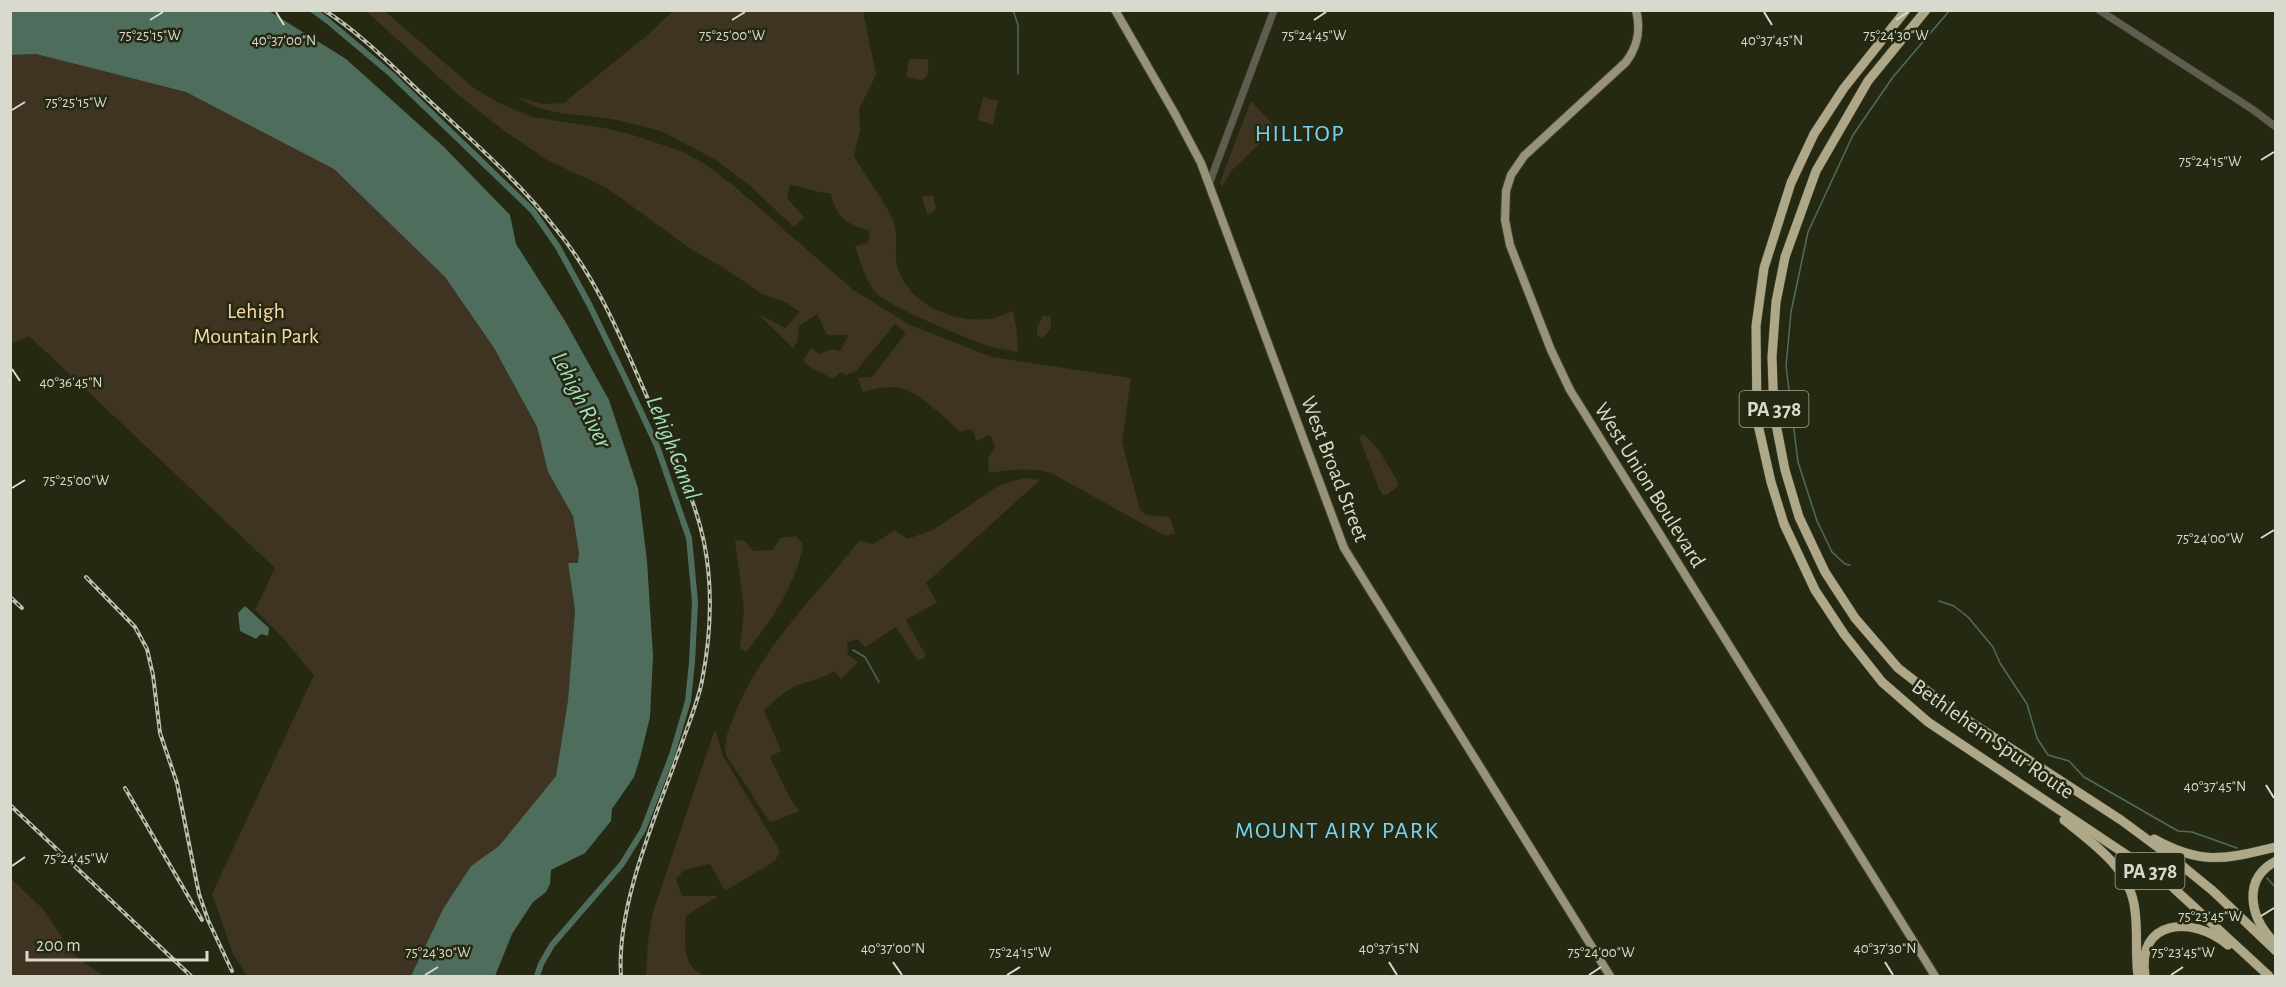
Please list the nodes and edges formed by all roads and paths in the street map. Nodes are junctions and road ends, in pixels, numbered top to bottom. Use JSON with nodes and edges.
{"nodes":[{"id":1,"x":1115,"y":10,"type":"edge"},
{"id":2,"x":1274,"y":10,"type":"edge"},
{"id":3,"x":1636,"y":10,"type":"edge"},
{"id":4,"x":1906,"y":10,"type":"edge"},
{"id":5,"x":1926,"y":10,"type":"edge"},
{"id":6,"x":2100,"y":10,"type":"edge"},
{"id":7,"x":2276,"y":127,"type":"edge"},
{"id":8,"x":1209,"y":184,"type":"junction"},
{"id":9,"x":2018,"y":784,"type":"junction"},
{"id":10,"x":2121,"y":820,"type":"junction"},
{"id":11,"x":2276,"y":847,"type":"edge"},
{"id":12,"x":2276,"y":861,"type":"edge"},
{"id":13,"x":2276,"y":944,"type":"edge"},
{"id":14,"x":2276,"y":951,"type":"edge"},
{"id":15,"x":1610,"y":976,"type":"edge"},
{"id":16,"x":1935,"y":976,"type":"edge"},
{"id":17,"x":2138,"y":976,"type":"edge"},
{"id":18,"x":2145,"y":976,"type":"edge"},
{"id":19,"x":2263,"y":976,"type":"edge"},
{"id":20,"x":2269,"y":976,"type":"edge"}],
"edges":[{"from":1,"to":8,"type":"main road","name":"West Broad Street"},
{"from":2,"to":8,"type":"street"},
{"from":3,"to":16,"type":"main road","name":"West Union Boulevard"},
{"from":4,"to":9,"type":"highway","name":"Bethlehem Spur Route","number":"PA 378"},
{"from":5,"to":10,"type":"highway","name":"Bethlehem Spur Route","number":"PA 378"},
{"from":6,"to":7,"type":"street"},
{"from":8,"to":15,"type":"main road","name":"West Broad Street"},
{"from":9,"to":17,"type":"highway"},
{"from":9,"to":20,"type":"highway","name":"Bethlehem Spur Route","number":"PA 378"},
{"from":10,"to":11,"type":"highway"},
{"from":10,"to":14,"type":"highway","name":"Bethlehem Spur Route","number":"PA 378"},
{"from":12,"to":13,"type":"highway"},
{"from":18,"to":19,"type":"highway"}]}
